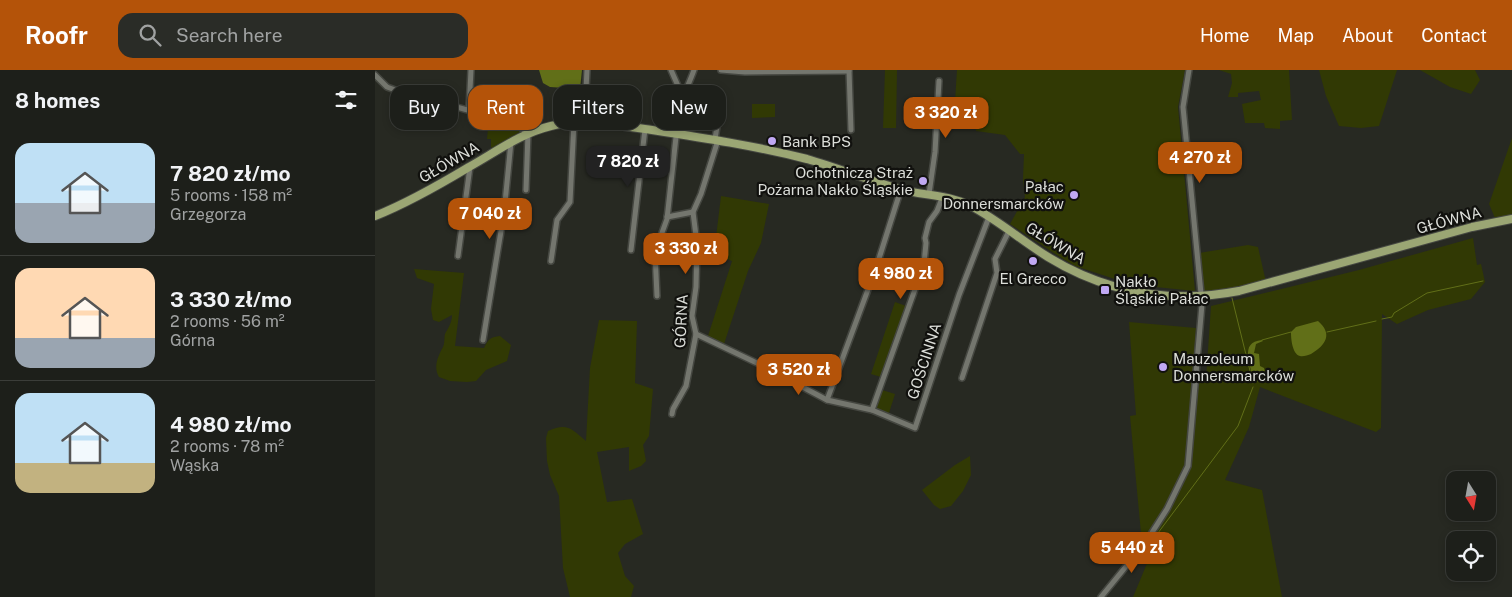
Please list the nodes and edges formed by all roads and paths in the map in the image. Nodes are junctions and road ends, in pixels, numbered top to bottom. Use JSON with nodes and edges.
{"nodes":[{"id":1,"x":471,"y":70,"type":"edge"},
{"id":2,"x":587,"y":70,"type":"edge"},
{"id":3,"x":671,"y":70,"type":"edge"},
{"id":4,"x":693,"y":70,"type":"edge"},
{"id":5,"x":721,"y":70,"type":"edge"},
{"id":6,"x":1189,"y":70,"type":"edge"},
{"id":7,"x":849,"y":71,"type":"edge"},
{"id":8,"x":375,"y":75,"type":"edge"},
{"id":9,"x":939,"y":81,"type":"dead end"},
{"id":10,"x":470,"y":85,"type":"edge"},
{"id":11,"x":585,"y":85,"type":"edge"},
{"id":12,"x":677,"y":85,"type":"edge"},
{"id":13,"x":687,"y":85,"type":"edge"},
{"id":14,"x":468,"y":110,"type":"edge"},
{"id":15,"x":553,"y":126,"type":"edge"},
{"id":16,"x":642,"y":129,"type":"edge"},
{"id":17,"x":645,"y":129,"type":"junction"},
{"id":18,"x":524,"y":130,"type":"edge"},
{"id":19,"x":578,"y":130,"type":"edge"},
{"id":20,"x":674,"y":130,"type":"edge"},
{"id":21,"x":718,"y":130,"type":"edge"},
{"id":22,"x":851,"y":130,"type":"dead end"},
{"id":23,"x":528,"y":133,"type":"junction"},
{"id":24,"x":676,"y":134,"type":"junction"},
{"id":25,"x":717,"y":139,"type":"junction"},
{"id":26,"x":511,"y":142,"type":"junction"},
{"id":27,"x":470,"y":167,"type":"junction"},
{"id":28,"x":901,"y":189,"type":"junction"},
{"id":29,"x":526,"y":190,"type":"dead end"},
{"id":30,"x":929,"y":194,"type":"junction"},
{"id":31,"x":943,"y":196,"type":"junction"},
{"id":32,"x":693,"y":212,"type":"junction"},
{"id":33,"x":375,"y":216,"type":"edge"},
{"id":34,"x":667,"y":217,"type":"junction"},
{"id":35,"x":989,"y":217,"type":"junction"},
{"id":36,"x":1512,"y":219,"type":"edge"},
{"id":37,"x":1009,"y":231,"type":"junction"},
{"id":38,"x":631,"y":250,"type":"dead end"},
{"id":39,"x":458,"y":256,"type":"dead end"},
{"id":40,"x":551,"y":262,"type":"dead end"},
{"id":41,"x":657,"y":296,"type":"dead end"},
{"id":42,"x":1201,"y":297,"type":"junction"},
{"id":43,"x":696,"y":334,"type":"junction"},
{"id":44,"x":483,"y":340,"type":"dead end"},
{"id":45,"x":962,"y":378,"type":"dead end"},
{"id":46,"x":827,"y":400,"type":"junction"},
{"id":47,"x":872,"y":410,"type":"junction"},
{"id":48,"x":672,"y":414,"type":"dead end"},
{"id":49,"x":1101,"y":597,"type":"edge"}],
"edges":[{"from":1,"to":10,"type":"street"},
{"from":2,"to":11,"type":"street"},
{"from":3,"to":12,"type":"street"},
{"from":4,"to":13,"type":"street"},
{"from":5,"to":7,"type":"street"},
{"from":6,"to":42,"type":"street"},
{"from":7,"to":22,"type":"street"},
{"from":8,"to":14,"type":"street"},
{"from":9,"to":30,"type":"street"},
{"from":15,"to":23,"type":"main road","name":"GŁÓWNA"},
{"from":16,"to":17,"type":"main road","name":"GŁÓWNA"},
{"from":17,"to":24,"type":"main road","name":"GŁÓWNA"},
{"from":17,"to":38,"type":"street"},
{"from":18,"to":23,"type":"street"},
{"from":19,"to":40,"type":"street"},
{"from":20,"to":24,"type":"street"},
{"from":21,"to":25,"type":"street","name":"GÓRNA"},
{"from":23,"to":26,"type":"main road","name":"GŁÓWNA"},
{"from":23,"to":29,"type":"street"},
{"from":24,"to":25,"type":"main road","name":"GŁÓWNA"},
{"from":24,"to":34,"type":"street"},
{"from":25,"to":28,"type":"main road","name":"GŁÓWNA"},
{"from":25,"to":32,"type":"street","name":"GÓRNA"},
{"from":26,"to":27,"type":"main road","name":"GŁÓWNA"},
{"from":26,"to":44,"type":"street"},
{"from":27,"to":33,"type":"main road","name":"GŁÓWNA"},
{"from":27,"to":39,"type":"street"},
{"from":28,"to":30,"type":"main road","name":"GŁÓWNA"},
{"from":28,"to":46,"type":"street"},
{"from":30,"to":31,"type":"main road","name":"GŁÓWNA"},
{"from":31,"to":35,"type":"main road","name":"GŁÓWNA"},
{"from":31,"to":47,"type":"street"},
{"from":32,"to":34,"type":"street"},
{"from":32,"to":43,"type":"street","name":"GÓRNA"},
{"from":34,"to":41,"type":"street"},
{"from":35,"to":37,"type":"main road","name":"GŁÓWNA"},
{"from":35,"to":47,"type":"street","name":"GOŚCINNA"},
{"from":36,"to":42,"type":"main road","name":"GŁÓWNA"},
{"from":37,"to":42,"type":"main road","name":"GŁÓWNA"},
{"from":37,"to":45,"type":"street"},
{"from":42,"to":49,"type":"street"},
{"from":43,"to":46,"type":"street"},
{"from":43,"to":48,"type":"street","name":"GÓRNA"},
{"from":46,"to":47,"type":"street"}]}
